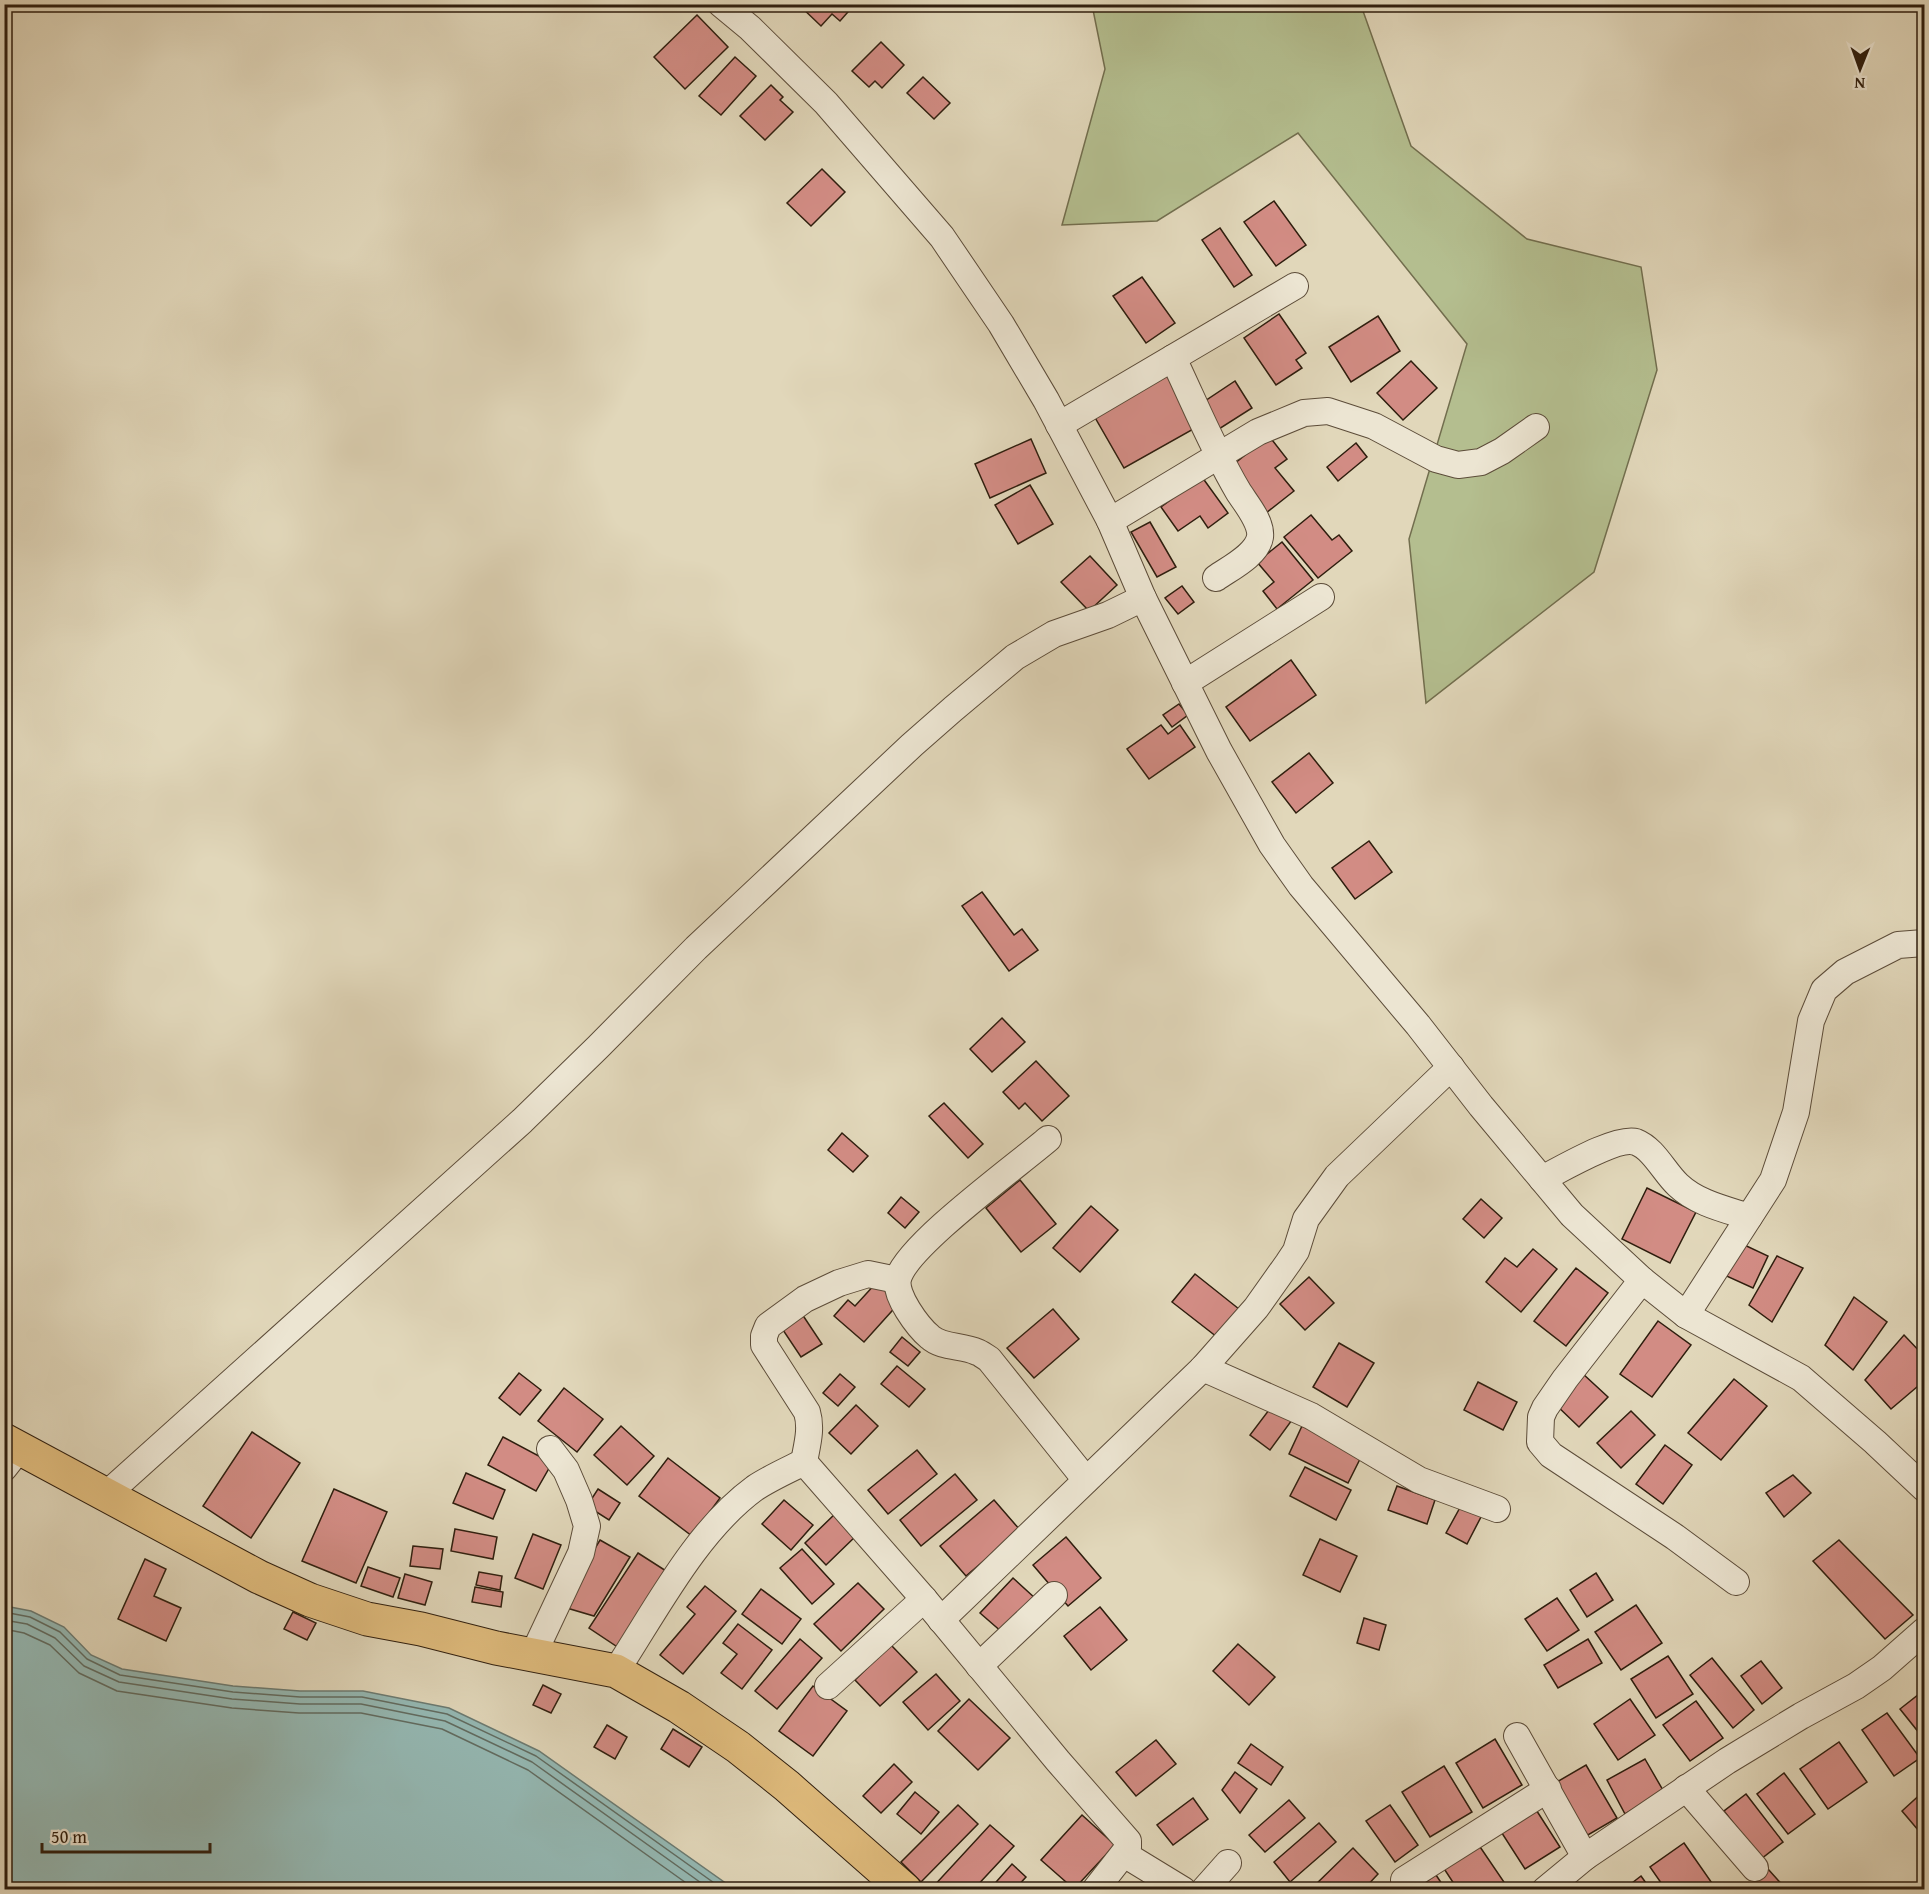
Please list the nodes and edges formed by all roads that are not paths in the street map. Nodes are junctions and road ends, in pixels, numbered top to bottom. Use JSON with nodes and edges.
{"nodes":[{"id":1,"x":721,"y":4,"type":"edge"},
{"id":2,"x":1296,"y":286,"type":"dead end"},
{"id":3,"x":1173,"y":358,"type":"junction"},
{"id":4,"x":1059,"y":425,"type":"junction"},
{"id":5,"x":1536,"y":427,"type":"dead end"},
{"id":6,"x":1219,"y":456,"type":"junction"},
{"id":7,"x":1110,"y":521,"type":"junction"},
{"id":8,"x":1216,"y":578,"type":"dead end"},
{"id":9,"x":1321,"y":597,"type":"dead end"},
{"id":10,"x":1143,"y":598,"type":"junction"},
{"id":11,"x":1185,"y":683,"type":"junction"},
{"id":12,"x":1924,"y":944,"type":"edge"},
{"id":13,"x":1451,"y":1067,"type":"junction"},
{"id":14,"x":1048,"y":1139,"type":"dead end"},
{"id":15,"x":1542,"y":1179,"type":"junction"},
{"id":16,"x":1749,"y":1216,"type":"junction"},
{"id":17,"x":897,"y":1280,"type":"junction"},
{"id":18,"x":1642,"y":1280,"type":"junction"},
{"id":19,"x":1686,"y":1315,"type":"junction"},
{"id":20,"x":1203,"y":1368,"type":"junction"},
{"id":21,"x":550,"y":1449,"type":"dead end"},
{"id":22,"x":9,"y":1452,"type":"edge"},
{"id":23,"x":804,"y":1461,"type":"junction"},
{"id":24,"x":1086,"y":1480,"type":"junction"},
{"id":25,"x":1924,"y":1488,"type":"edge"},
{"id":26,"x":107,"y":1494,"type":"junction"},
{"id":27,"x":1497,"y":1509,"type":"dead end"},
{"id":28,"x":1736,"y":1582,"type":"dead end"},
{"id":29,"x":1054,"y":1595,"type":"dead end"},
{"id":30,"x":924,"y":1599,"type":"junction"},
{"id":31,"x":941,"y":1620,"type":"junction"},
{"id":32,"x":1924,"y":1631,"type":"edge"},
{"id":33,"x":533,"y":1655,"type":"junction"},
{"id":34,"x":980,"y":1666,"type":"junction"},
{"id":35,"x":616,"y":1671,"type":"junction"},
{"id":36,"x":828,"y":1686,"type":"dead end"},
{"id":37,"x":1517,"y":1736,"type":"dead end"},
{"id":38,"x":1686,"y":1788,"type":"junction"},
{"id":39,"x":1548,"y":1789,"type":"junction"},
{"id":40,"x":1124,"y":1854,"type":"junction"},
{"id":41,"x":1585,"y":1857,"type":"junction"},
{"id":42,"x":1228,"y":1863,"type":"dead end"},
{"id":43,"x":1755,"y":1868,"type":"dead end"},
{"id":44,"x":1404,"y":1880,"type":"dead end"},
{"id":45,"x":905,"y":1890,"type":"edge"},
{"id":46,"x":1095,"y":1890,"type":"edge"},
{"id":47,"x":1183,"y":1890,"type":"edge"},
{"id":48,"x":1204,"y":1890,"type":"edge"},
{"id":49,"x":1545,"y":1890,"type":"edge"}],
"edges":[{"from":1,"to":4,"type":"street"},
{"from":2,"to":3,"type":"street"},
{"from":3,"to":4,"type":"street"},
{"from":3,"to":6,"type":"street"},
{"from":4,"to":7,"type":"street"},
{"from":5,"to":6,"type":"street"},
{"from":6,"to":7,"type":"street"},
{"from":6,"to":8,"type":"street"},
{"from":7,"to":10,"type":"street"},
{"from":9,"to":11,"type":"street"},
{"from":10,"to":11,"type":"street"},
{"from":10,"to":26,"type":"street"},
{"from":11,"to":13,"type":"street"},
{"from":12,"to":16,"type":"street"},
{"from":13,"to":15,"type":"street"},
{"from":13,"to":20,"type":"street"},
{"from":14,"to":17,"type":"street"},
{"from":15,"to":16,"type":"street"},
{"from":15,"to":18,"type":"street"},
{"from":16,"to":19,"type":"street"},
{"from":17,"to":23,"type":"street"},
{"from":17,"to":24,"type":"street"},
{"from":18,"to":19,"type":"street"},
{"from":18,"to":28,"type":"street"},
{"from":19,"to":25,"type":"street"},
{"from":20,"to":24,"type":"street"},
{"from":20,"to":27,"type":"street"},
{"from":21,"to":33,"type":"street"},
{"from":22,"to":26,"type":"highway"},
{"from":23,"to":30,"type":"street"},
{"from":23,"to":35,"type":"street"},
{"from":24,"to":31,"type":"street"},
{"from":26,"to":33,"type":"highway"},
{"from":29,"to":34,"type":"street"},
{"from":30,"to":31,"type":"street"},
{"from":30,"to":36,"type":"street"},
{"from":31,"to":34,"type":"street"},
{"from":32,"to":38,"type":"street"},
{"from":33,"to":35,"type":"highway"},
{"from":34,"to":40,"type":"street"},
{"from":35,"to":45,"type":"highway"},
{"from":37,"to":39,"type":"street"},
{"from":38,"to":41,"type":"street"},
{"from":38,"to":43,"type":"street"},
{"from":39,"to":41,"type":"street"},
{"from":39,"to":44,"type":"street"},
{"from":40,"to":46,"type":"street"},
{"from":40,"to":47,"type":"street"},
{"from":41,"to":49,"type":"street"},
{"from":42,"to":48,"type":"street"}]}
